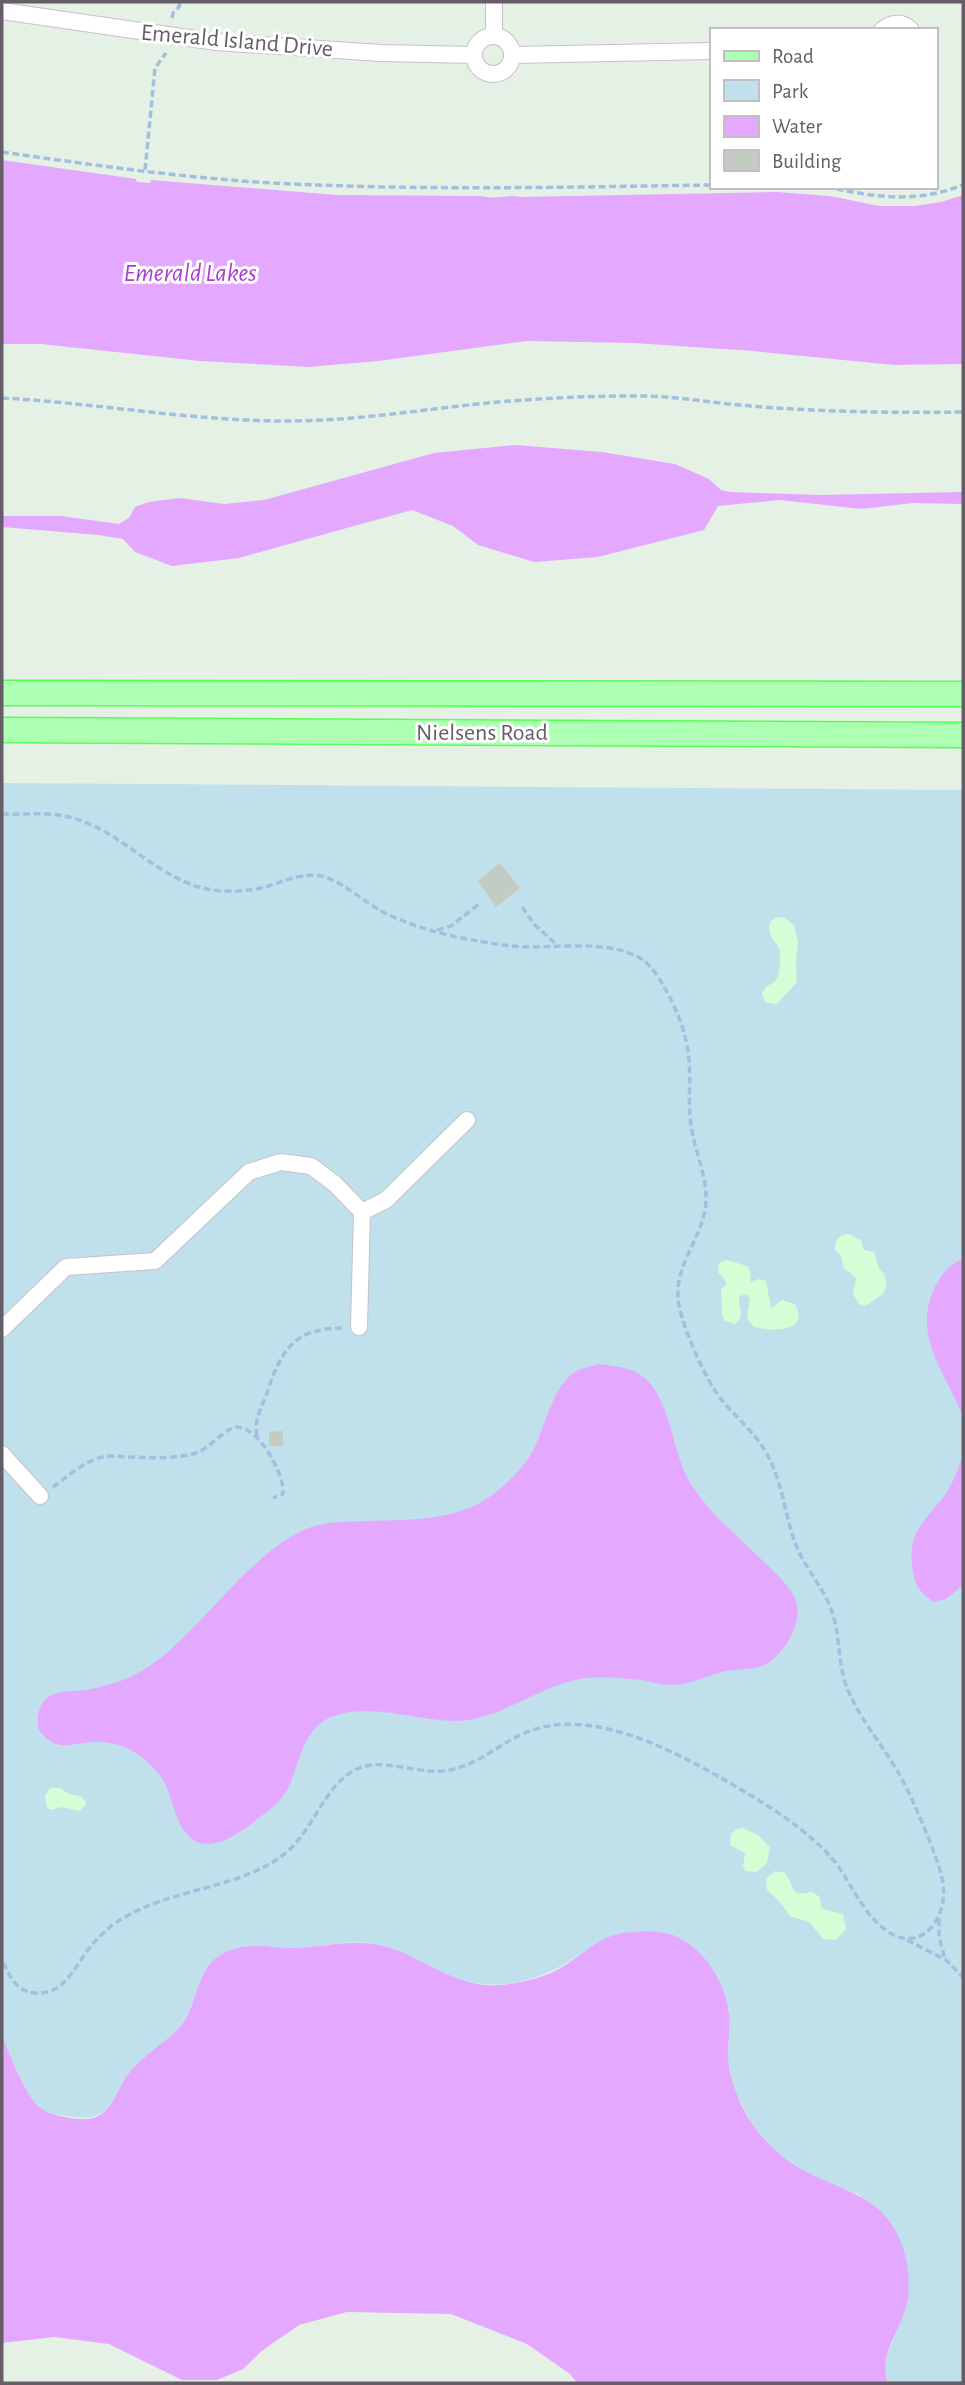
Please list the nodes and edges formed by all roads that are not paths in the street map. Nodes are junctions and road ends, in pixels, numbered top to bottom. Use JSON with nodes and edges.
{"nodes":[{"id":1,"x":494,"y":2,"type":"edge"},
{"id":2,"x":2,"y":11,"type":"edge"},
{"id":3,"x":886,"y":28,"type":"edge"},
{"id":4,"x":907,"y":28,"type":"edge"},
{"id":5,"x":494,"y":36,"type":"junction"},
{"id":6,"x":710,"y":51,"type":"edge"},
{"id":7,"x":474,"y":55,"type":"junction"},
{"id":8,"x":513,"y":55,"type":"junction"},
{"id":9,"x":2,"y":693,"type":"edge"},
{"id":10,"x":963,"y":694,"type":"edge"},
{"id":11,"x":2,"y":730,"type":"edge"},
{"id":12,"x":963,"y":735,"type":"edge"},
{"id":13,"x":467,"y":1120,"type":"dead end"},
{"id":14,"x":362,"y":1212,"type":"junction"},
{"id":15,"x":359,"y":1328,"type":"road end"},
{"id":16,"x":2,"y":1329,"type":"edge"},
{"id":17,"x":2,"y":1454,"type":"edge"},
{"id":18,"x":40,"y":1496,"type":"road end"}],
"edges":[{"from":1,"to":5,"type":"street"},
{"from":2,"to":7,"type":"street","name":"Emerald Island Drive"},
{"from":3,"to":4,"type":"street"},
{"from":5,"to":7,"type":"street"},
{"from":5,"to":8,"type":"street"},
{"from":6,"to":8,"type":"street"},
{"from":7,"to":8,"type":"street"},
{"from":9,"to":10,"type":"main road","name":"Nielsens Road"},
{"from":11,"to":12,"type":"main road","name":"Nielsens Road"},
{"from":13,"to":14,"type":"street"},
{"from":14,"to":15,"type":"street"},
{"from":14,"to":16,"type":"street"},
{"from":17,"to":18,"type":"street"}]}
